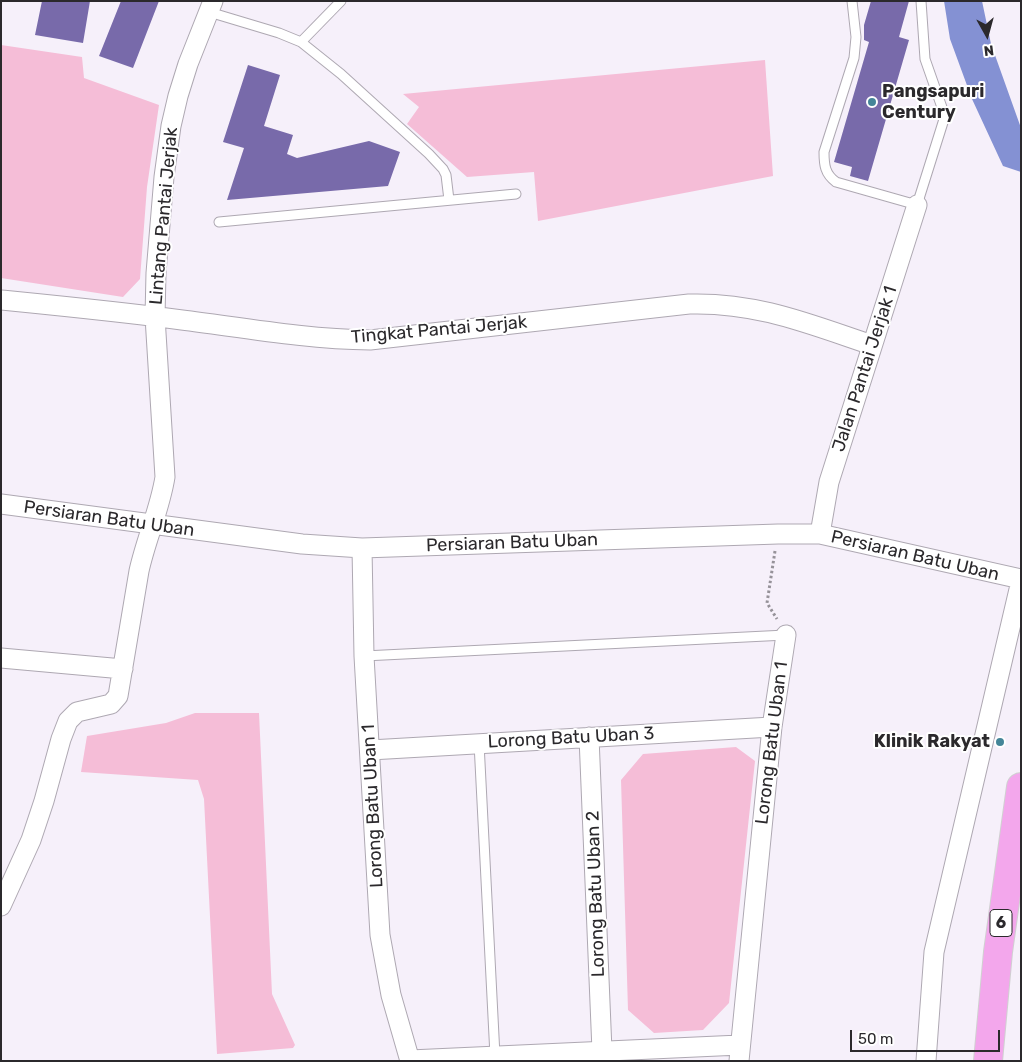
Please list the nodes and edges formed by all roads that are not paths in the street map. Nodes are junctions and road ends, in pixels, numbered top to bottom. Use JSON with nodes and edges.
{"nodes":[{"id":1,"x":341,"y":1,"type":"edge"},
{"id":2,"x":852,"y":1,"type":"edge"},
{"id":3,"x":920,"y":1,"type":"edge"},
{"id":4,"x":211,"y":7,"type":"edge"},
{"id":5,"x":301,"y":42,"type":"junction"},
{"id":6,"x":516,"y":194,"type":"dead end"},
{"id":7,"x":449,"y":200,"type":"junction"},
{"id":8,"x":917,"y":205,"type":"junction"},
{"id":9,"x":219,"y":222,"type":"dead end"},
{"id":10,"x":1,"y":300,"type":"edge"},
{"id":11,"x":155,"y":316,"type":"junction"},
{"id":12,"x":872,"y":346,"type":"junction"},
{"id":13,"x":1,"y":504,"type":"edge"},
{"id":14,"x":152,"y":524,"type":"junction"},
{"id":15,"x":820,"y":534,"type":"junction"},
{"id":16,"x":362,"y":548,"type":"junction"},
{"id":17,"x":1021,"y":580,"type":"edge"},
{"id":18,"x":786,"y":635,"type":"joint"},
{"id":19,"x":364,"y":656,"type":"junction"},
{"id":20,"x":1,"y":658,"type":"edge"},
{"id":21,"x":123,"y":669,"type":"junction"},
{"id":22,"x":772,"y":727,"type":"junction"},
{"id":23,"x":589,"y":738,"type":"junction"},
{"id":24,"x":480,"y":743,"type":"junction"},
{"id":25,"x":370,"y":750,"type":"junction"},
{"id":26,"x":1021,"y":787,"type":"edge"},
{"id":27,"x":1,"y":906,"type":"edge"},
{"id":28,"x":602,"y":1051,"type":"junction"},
{"id":29,"x":739,"y":1053,"type":"edge"},
{"id":30,"x":495,"y":1056,"type":"junction"},
{"id":31,"x":410,"y":1060,"type":"edge"},
{"id":32,"x":926,"y":1061,"type":"edge"},
{"id":33,"x":988,"y":1061,"type":"edge"}],
"edges":[{"from":1,"to":5,"type":"lane"},
{"from":2,"to":8,"type":"lane"},
{"from":3,"to":8,"type":"lane"},
{"from":4,"to":5,"type":"lane"},
{"from":4,"to":11,"type":"street","name":"Lintang Pantai Jerjak"},
{"from":5,"to":7,"type":"lane"},
{"from":6,"to":7,"type":"lane"},
{"from":7,"to":9,"type":"lane"},
{"from":8,"to":12,"type":"street","name":"Jalan Pantai Jerjak 1"},
{"from":10,"to":11,"type":"street","name":"Tingkat Pantai Jerjak"},
{"from":11,"to":12,"type":"street","name":"Tingkat Pantai Jerjak"},
{"from":11,"to":14,"type":"street","name":"Lintang Pantai Jerjak"},
{"from":12,"to":15,"type":"street","name":"Jalan Pantai Jerjak 1"},
{"from":13,"to":14,"type":"street","name":"Persiaran Batu Uban"},
{"from":14,"to":16,"type":"street","name":"Persiaran Batu Uban"},
{"from":14,"to":21,"type":"street","name":"Lintang Pantai Jerjak"},
{"from":15,"to":16,"type":"street","name":"Persiaran Batu Uban"},
{"from":15,"to":17,"type":"street","name":"Persiaran Batu Uban"},
{"from":16,"to":19,"type":"street","name":"Lorong Batu Uban 1"},
{"from":17,"to":32,"type":"street"},
{"from":18,"to":19,"type":"lane"},
{"from":18,"to":22,"type":"street","name":"Lorong Batu Uban 1"},
{"from":19,"to":25,"type":"street","name":"Lorong Batu Uban 1"},
{"from":20,"to":21,"type":"street"},
{"from":21,"to":27,"type":"street","name":"Lintang Pantai Jerjak"},
{"from":22,"to":23,"type":"street","name":"Lorong Batu Uban 3"},
{"from":22,"to":29,"type":"street","name":"Lorong Batu Uban 1"},
{"from":23,"to":24,"type":"street","name":"Lorong Batu Uban 3"},
{"from":23,"to":28,"type":"street","name":"Lorong Batu Uban 2"},
{"from":24,"to":25,"type":"street","name":"Lorong Batu Uban 3"},
{"from":24,"to":30,"type":"lane"},
{"from":25,"to":31,"type":"street","name":"Lorong Batu Uban 1"},
{"from":26,"to":33,"type":"highway","number":"6"},
{"from":28,"to":29,"type":"street"},
{"from":28,"to":30,"type":"street"},
{"from":30,"to":31,"type":"street"}]}
